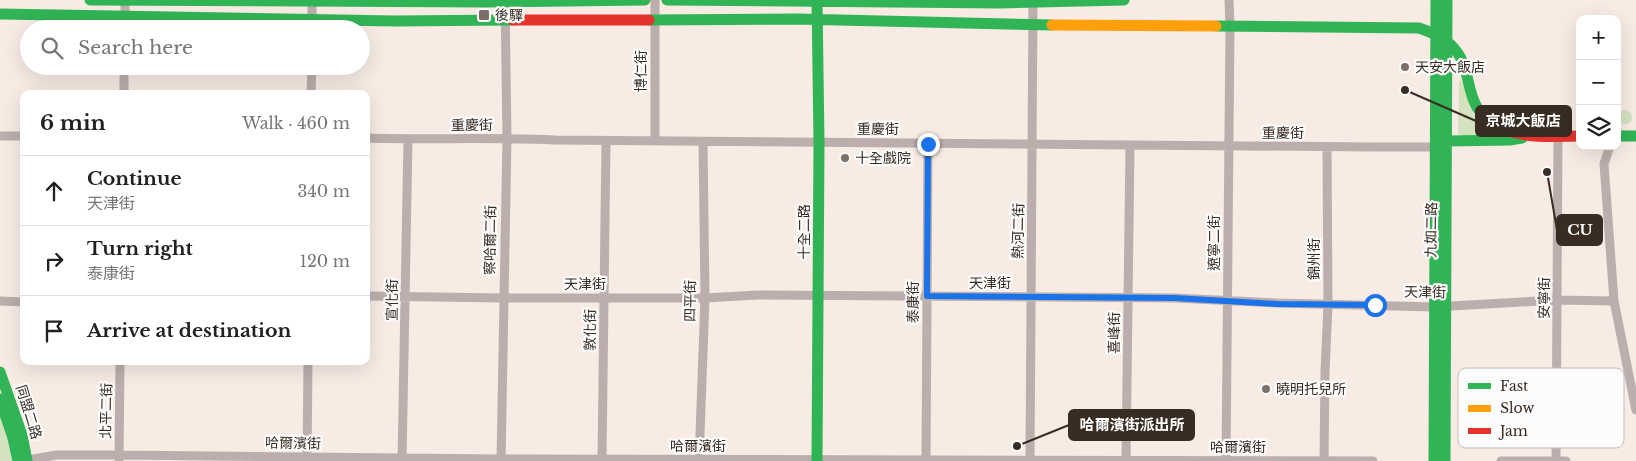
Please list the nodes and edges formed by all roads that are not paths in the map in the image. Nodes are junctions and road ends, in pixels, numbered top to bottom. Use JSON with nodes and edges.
{"nodes":[{"id":1,"x":90,"y":0,"type":"edge"},
{"id":2,"x":125,"y":0,"type":"edge"},
{"id":3,"x":312,"y":0,"type":"edge"},
{"id":4,"x":645,"y":0,"type":"edge"},
{"id":5,"x":655,"y":0,"type":"edge"},
{"id":6,"x":667,"y":0,"type":"edge"},
{"id":7,"x":1124,"y":0,"type":"edge"},
{"id":8,"x":1229,"y":0,"type":"edge"},
{"id":9,"x":1436,"y":0,"type":"edge"},
{"id":10,"x":1447,"y":0,"type":"edge"},
{"id":11,"x":505,"y":1,"type":"edge"},
{"id":12,"x":817,"y":1,"type":"edge"},
{"id":13,"x":1033,"y":1,"type":"edge"},
{"id":14,"x":0,"y":14,"type":"edge"},
{"id":15,"x":655,"y":19,"type":"junction"},
{"id":16,"x":817,"y":19,"type":"junction"},
{"id":17,"x":83,"y":20,"type":"edge"},
{"id":18,"x":125,"y":20,"type":"edge"},
{"id":19,"x":312,"y":20,"type":"edge"},
{"id":20,"x":505,"y":20,"type":"junction"},
{"id":21,"x":370,"y":23,"type":"edge"},
{"id":22,"x":1033,"y":24,"type":"junction"},
{"id":23,"x":1230,"y":26,"type":"junction"},
{"id":24,"x":1436,"y":34,"type":"junction"},
{"id":25,"x":1448,"y":42,"type":"junction"},
{"id":26,"x":124,"y":75,"type":"edge"},
{"id":27,"x":312,"y":75,"type":"edge"},
{"id":28,"x":124,"y":90,"type":"edge"},
{"id":29,"x":311,"y":90,"type":"edge"},
{"id":30,"x":0,"y":136,"type":"edge"},
{"id":31,"x":20,"y":136,"type":"edge"},
{"id":32,"x":1536,"y":136,"type":"junction"},
{"id":33,"x":1558,"y":136,"type":"junction"},
{"id":34,"x":1576,"y":136,"type":"edge"},
{"id":35,"x":1621,"y":136,"type":"edge"},
{"id":36,"x":1636,"y":136,"type":"edge"},
{"id":37,"x":370,"y":138,"type":"edge"},
{"id":38,"x":507,"y":138,"type":"junction"},
{"id":39,"x":408,"y":139,"type":"junction"},
{"id":40,"x":606,"y":141,"type":"junction"},
{"id":41,"x":655,"y":141,"type":"junction"},
{"id":42,"x":1447,"y":141,"type":"junction"},
{"id":43,"x":703,"y":142,"type":"junction"},
{"id":44,"x":819,"y":143,"type":"junction"},
{"id":45,"x":928,"y":144,"type":"junction"},
{"id":46,"x":1033,"y":144,"type":"junction"},
{"id":47,"x":1130,"y":145,"type":"junction"},
{"id":48,"x":1228,"y":146,"type":"junction"},
{"id":49,"x":1327,"y":147,"type":"junction"},
{"id":50,"x":1435,"y":147,"type":"junction"},
{"id":51,"x":1609,"y":150,"type":"edge"},
{"id":52,"x":370,"y":296,"type":"edge"},
{"id":53,"x":406,"y":296,"type":"junction"},
{"id":54,"x":818,"y":296,"type":"junction"},
{"id":55,"x":927,"y":296,"type":"junction"},
{"id":56,"x":1032,"y":297,"type":"junction"},
{"id":57,"x":503,"y":298,"type":"junction"},
{"id":58,"x":604,"y":298,"type":"junction"},
{"id":59,"x":705,"y":298,"type":"junction"},
{"id":60,"x":1128,"y":298,"type":"junction"},
{"id":61,"x":1557,"y":300,"type":"junction"},
{"id":62,"x":1614,"y":301,"type":"junction"},
{"id":63,"x":0,"y":302,"type":"edge"},
{"id":64,"x":20,"y":302,"type":"edge"},
{"id":65,"x":1227,"y":302,"type":"junction"},
{"id":66,"x":1328,"y":304,"type":"junction"},
{"id":67,"x":1440,"y":307,"type":"junction"},
{"id":68,"x":120,"y":365,"type":"edge"},
{"id":69,"x":308,"y":365,"type":"edge"},
{"id":70,"x":1557,"y":368,"type":"edge"},
{"id":71,"x":0,"y":372,"type":"edge"},
{"id":72,"x":0,"y":399,"type":"edge"},
{"id":73,"x":1636,"y":410,"type":"edge"},
{"id":74,"x":1556,"y":448,"type":"edge"},
{"id":75,"x":119,"y":458,"type":"edge"},
{"id":76,"x":215,"y":459,"type":"edge"},
{"id":77,"x":307,"y":459,"type":"edge"},
{"id":78,"x":402,"y":459,"type":"edge"},
{"id":79,"x":602,"y":459,"type":"junction"},
{"id":80,"x":501,"y":460,"type":"edge"},
{"id":81,"x":699,"y":460,"type":"edge"},
{"id":82,"x":817,"y":460,"type":"edge"},
{"id":83,"x":926,"y":460,"type":"edge"},
{"id":84,"x":24,"y":461,"type":"edge"},
{"id":85,"x":1030,"y":461,"type":"edge"},
{"id":86,"x":1126,"y":461,"type":"edge"},
{"id":87,"x":1226,"y":461,"type":"edge"},
{"id":88,"x":1324,"y":461,"type":"edge"},
{"id":89,"x":1373,"y":461,"type":"edge"},
{"id":90,"x":1434,"y":461,"type":"edge"},
{"id":91,"x":1446,"y":461,"type":"edge"},
{"id":92,"x":1502,"y":461,"type":"edge"},
{"id":93,"x":1556,"y":461,"type":"edge"},
{"id":94,"x":1566,"y":461,"type":"edge"}],
"edges":[{"from":1,"to":2,"type":"main road"},
{"from":2,"to":3,"type":"main road"},
{"from":2,"to":18,"type":"street"},
{"from":3,"to":11,"type":"main road"},
{"from":3,"to":19,"type":"street"},
{"from":4,"to":11,"type":"main road"},
{"from":5,"to":15,"type":"street","name":"博仁街"},
{"from":6,"to":12,"type":"main road"},
{"from":7,"to":13,"type":"main road"},
{"from":8,"to":23,"type":"street","name":"遼寧二街"},
{"from":9,"to":24,"type":"main road","name":"九如二路"},
{"from":10,"to":25,"type":"main road","name":"九如二路"},
{"from":11,"to":20,"type":"street","name":"察哈爾二街"},
{"from":12,"to":13,"type":"main road"},
{"from":12,"to":16,"type":"main road","name":"十全二路"},
{"from":13,"to":22,"type":"street","name":"熱河二街"},
{"from":14,"to":17,"type":"main road"},
{"from":15,"to":16,"type":"main road"},
{"from":15,"to":20,"type":"main road"},
{"from":15,"to":41,"type":"street","name":"博仁街"},
{"from":16,"to":22,"type":"main road"},
{"from":16,"to":44,"type":"main road","name":"十全二路"},
{"from":20,"to":21,"type":"main road"},
{"from":20,"to":38,"type":"street","name":"察哈爾二街"},
{"from":22,"to":23,"type":"main road"},
{"from":22,"to":46,"type":"street","name":"熱河二街"},
{"from":23,"to":24,"type":"main road"},
{"from":23,"to":48,"type":"street","name":"遼寧二街"},
{"from":24,"to":25,"type":"main road"},
{"from":24,"to":50,"type":"main road","name":"九如二路"},
{"from":25,"to":32,"type":"main road"},
{"from":25,"to":42,"type":"main road","name":"九如二路"},
{"from":26,"to":28,"type":"street"},
{"from":27,"to":29,"type":"street"},
{"from":30,"to":31,"type":"street"},
{"from":32,"to":33,"type":"main road"},
{"from":32,"to":42,"type":"main road"},
{"from":33,"to":34,"type":"main road"},
{"from":33,"to":61,"type":"street","name":"安寧街"},
{"from":35,"to":36,"type":"main road"},
{"from":37,"to":39,"type":"street","name":"重慶街"},
{"from":38,"to":39,"type":"street","name":"重慶街"},
{"from":38,"to":40,"type":"street","name":"重慶街"},
{"from":38,"to":57,"type":"street","name":"察哈爾二街"},
{"from":39,"to":53,"type":"street","name":"宣化街"},
{"from":40,"to":41,"type":"street","name":"重慶街"},
{"from":40,"to":58,"type":"street","name":"敦化街"},
{"from":41,"to":43,"type":"street","name":"重慶街"},
{"from":42,"to":50,"type":"street","name":"重慶街"},
{"from":42,"to":67,"type":"main road","name":"九如二路"},
{"from":43,"to":44,"type":"street","name":"重慶街"},
{"from":43,"to":59,"type":"street","name":"四平街"},
{"from":44,"to":45,"type":"street","name":"重慶街"},
{"from":44,"to":54,"type":"main road","name":"十全二路"},
{"from":45,"to":46,"type":"street","name":"重慶街"},
{"from":45,"to":55,"type":"street","name":"泰康街"},
{"from":46,"to":47,"type":"street","name":"重慶街"},
{"from":46,"to":56,"type":"street","name":"熱河二街"},
{"from":47,"to":48,"type":"street","name":"重慶街"},
{"from":47,"to":60,"type":"street","name":"喜峰街"},
{"from":48,"to":49,"type":"street","name":"重慶街"},
{"from":48,"to":65,"type":"street","name":"遼寧二街"},
{"from":49,"to":50,"type":"street","name":"重慶街"},
{"from":49,"to":66,"type":"street","name":"錦州街"},
{"from":50,"to":67,"type":"main road","name":"九如二路"},
{"from":51,"to":62,"type":"street"},
{"from":52,"to":53,"type":"street","name":"天津街"},
{"from":53,"to":57,"type":"street","name":"天津街"},
{"from":53,"to":78,"type":"street","name":"宣化街"},
{"from":54,"to":55,"type":"street","name":"天津街"},
{"from":54,"to":59,"type":"street","name":"天津街"},
{"from":54,"to":82,"type":"main road","name":"十全二路"},
{"from":55,"to":56,"type":"street","name":"天津街"},
{"from":55,"to":83,"type":"street","name":"泰康街"},
{"from":56,"to":60,"type":"street","name":"天津街"},
{"from":56,"to":85,"type":"street","name":"熱河二街"},
{"from":57,"to":58,"type":"street","name":"天津街"},
{"from":57,"to":80,"type":"street","name":"察哈爾二街"},
{"from":58,"to":59,"type":"street","name":"天津街"},
{"from":58,"to":79,"type":"street","name":"敦化街"},
{"from":59,"to":81,"type":"street","name":"四平街"},
{"from":60,"to":65,"type":"street","name":"天津街"},
{"from":60,"to":86,"type":"street","name":"喜峰街"},
{"from":61,"to":62,"type":"street","name":"天津街"},
{"from":61,"to":67,"type":"street","name":"天津街"},
{"from":61,"to":70,"type":"street","name":"安寧街"},
{"from":62,"to":73,"type":"street"},
{"from":63,"to":64,"type":"street"},
{"from":65,"to":66,"type":"street","name":"天津街"},
{"from":65,"to":87,"type":"street","name":"遼寧二街"},
{"from":66,"to":67,"type":"street","name":"天津街"},
{"from":66,"to":88,"type":"street","name":"錦州街"},
{"from":67,"to":90,"type":"main road","name":"九如二路"},
{"from":67,"to":91,"type":"main road","name":"九如二路"},
{"from":68,"to":75,"type":"street","name":"北平二街"},
{"from":69,"to":77,"type":"street"},
{"from":71,"to":84,"type":"main road","name":"同盟二路"},
{"from":72,"to":84,"type":"main road","name":"同盟二路"},
{"from":74,"to":93,"type":"street","name":"安寧街"},
{"from":75,"to":76,"type":"street","name":"哈爾濱街"},
{"from":75,"to":84,"type":"street","name":"哈爾濱街"},
{"from":76,"to":77,"type":"street","name":"哈爾濱街"},
{"from":77,"to":78,"type":"street","name":"哈爾濱街"},
{"from":78,"to":80,"type":"street","name":"哈爾濱街"},
{"from":79,"to":80,"type":"street","name":"哈爾濱街"},
{"from":79,"to":81,"type":"street","name":"哈爾濱街"},
{"from":81,"to":82,"type":"street","name":"哈爾濱街"},
{"from":82,"to":83,"type":"street","name":"哈爾濱街"},
{"from":83,"to":85,"type":"street","name":"哈爾濱街"},
{"from":85,"to":86,"type":"street","name":"哈爾濱街"},
{"from":86,"to":87,"type":"street","name":"哈爾濱街"},
{"from":87,"to":88,"type":"street","name":"哈爾濱街"},
{"from":88,"to":89,"type":"street","name":"哈爾濱街"},
{"from":92,"to":93,"type":"street"},
{"from":93,"to":94,"type":"street"}]}
